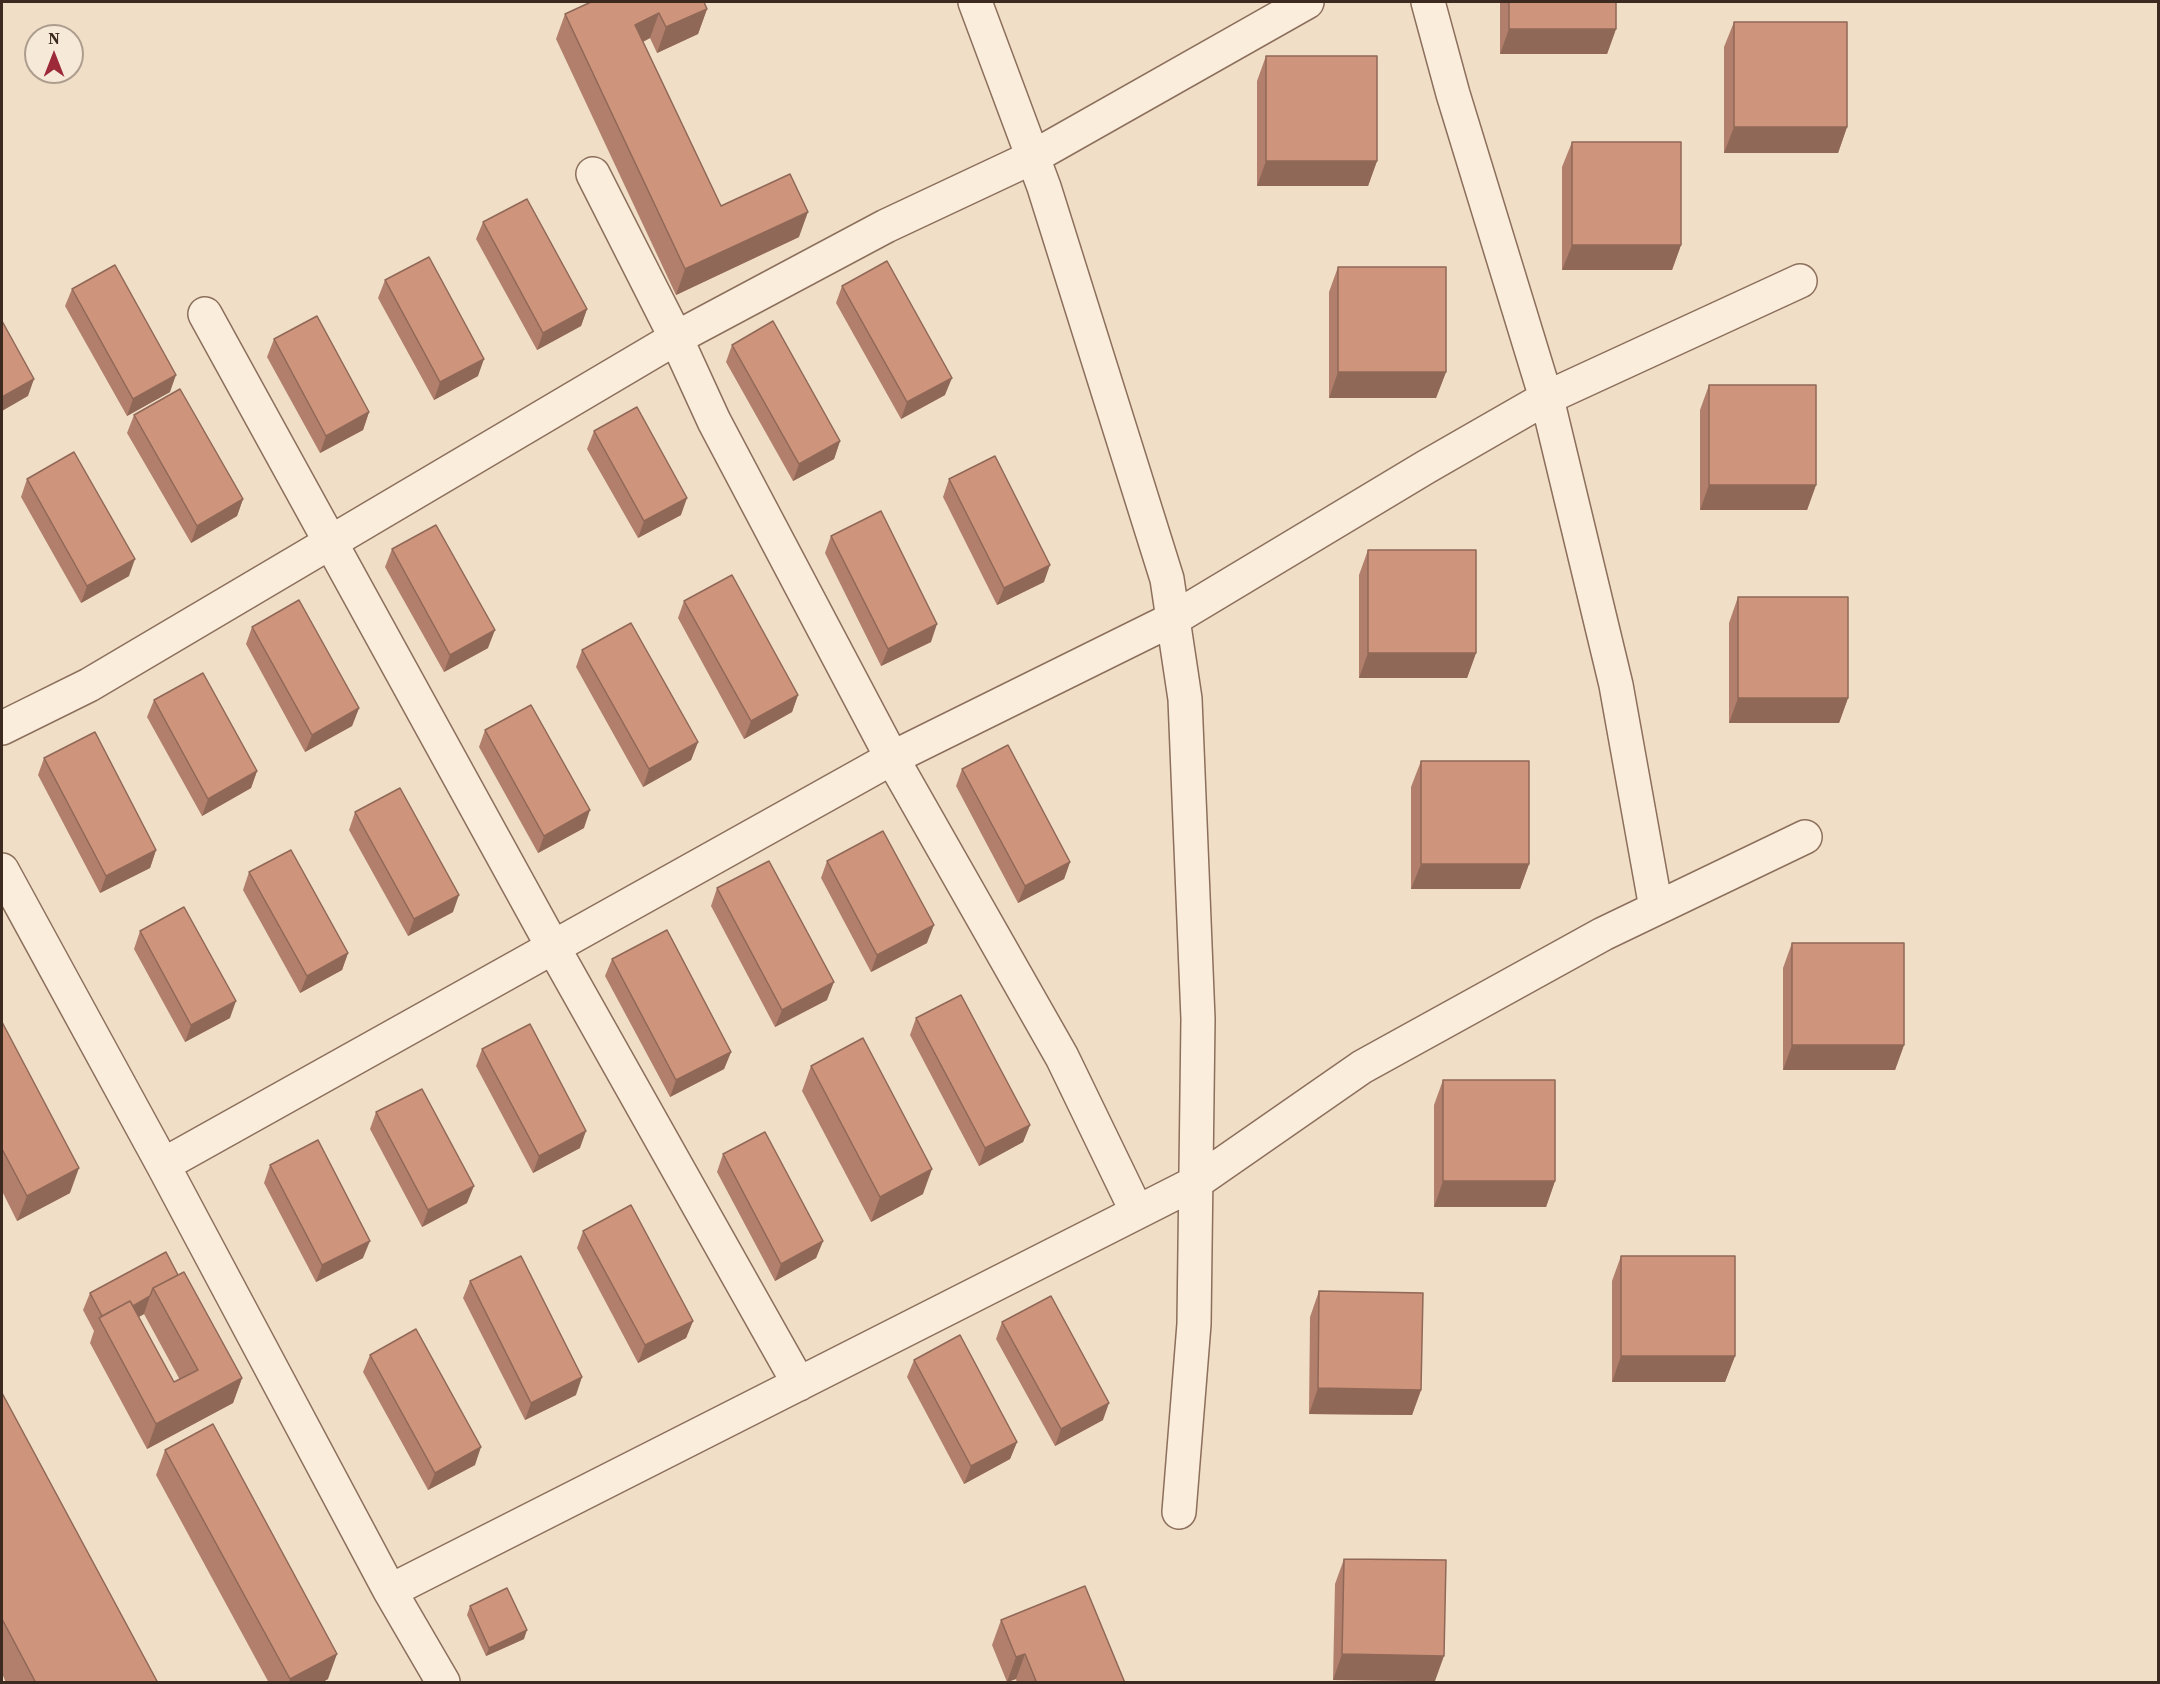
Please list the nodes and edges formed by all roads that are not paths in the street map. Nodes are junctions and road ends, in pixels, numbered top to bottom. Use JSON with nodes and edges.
{"nodes":[{"id":1,"x":975,"y":2,"type":"edge"},
{"id":2,"x":1307,"y":2,"type":"edge"},
{"id":3,"x":1428,"y":2,"type":"edge"},
{"id":4,"x":1033,"y":157,"type":"junction"},
{"id":5,"x":593,"y":174,"type":"dead end"},
{"id":6,"x":1800,"y":281,"type":"dead end"},
{"id":7,"x":205,"y":314,"type":"dead end"},
{"id":8,"x":676,"y":338,"type":"junction"},
{"id":9,"x":1546,"y":398,"type":"junction"},
{"id":10,"x":331,"y":542,"type":"junction"},
{"id":11,"x":1173,"y":619,"type":"junction"},
{"id":12,"x":2,"y":728,"type":"edge"},
{"id":13,"x":892,"y":758,"type":"junction"},
{"id":14,"x":1805,"y":837,"type":"dead end"},
{"id":15,"x":2,"y":870,"type":"edge"},
{"id":16,"x":1656,"y":908,"type":"junction"},
{"id":17,"x":553,"y":947,"type":"junction"},
{"id":18,"x":164,"y":1165,"type":"junction"},
{"id":19,"x":1195,"y":1183,"type":"junction"},
{"id":20,"x":1137,"y":1212,"type":"junction"},
{"id":21,"x":799,"y":1384,"type":"junction"},
{"id":22,"x":1179,"y":1512,"type":"dead end"},
{"id":23,"x":390,"y":1591,"type":"junction"},
{"id":24,"x":443,"y":1683,"type":"edge"}],
"edges":[{"from":1,"to":4,"type":"street"},
{"from":2,"to":4,"type":"street"},
{"from":3,"to":9,"type":"street"},
{"from":4,"to":8,"type":"street"},
{"from":4,"to":11,"type":"street"},
{"from":5,"to":8,"type":"street"},
{"from":6,"to":9,"type":"street"},
{"from":7,"to":10,"type":"street"},
{"from":8,"to":10,"type":"street"},
{"from":8,"to":13,"type":"street"},
{"from":9,"to":11,"type":"street"},
{"from":9,"to":16,"type":"street"},
{"from":10,"to":12,"type":"street"},
{"from":10,"to":17,"type":"street"},
{"from":11,"to":13,"type":"street"},
{"from":11,"to":19,"type":"street"},
{"from":13,"to":17,"type":"street"},
{"from":13,"to":20,"type":"street"},
{"from":14,"to":16,"type":"street"},
{"from":15,"to":18,"type":"street"},
{"from":16,"to":19,"type":"street"},
{"from":17,"to":18,"type":"street"},
{"from":17,"to":21,"type":"street"},
{"from":18,"to":23,"type":"street"},
{"from":19,"to":20,"type":"street"},
{"from":19,"to":22,"type":"street"},
{"from":20,"to":21,"type":"street"},
{"from":21,"to":23,"type":"street"},
{"from":23,"to":24,"type":"street"}]}
